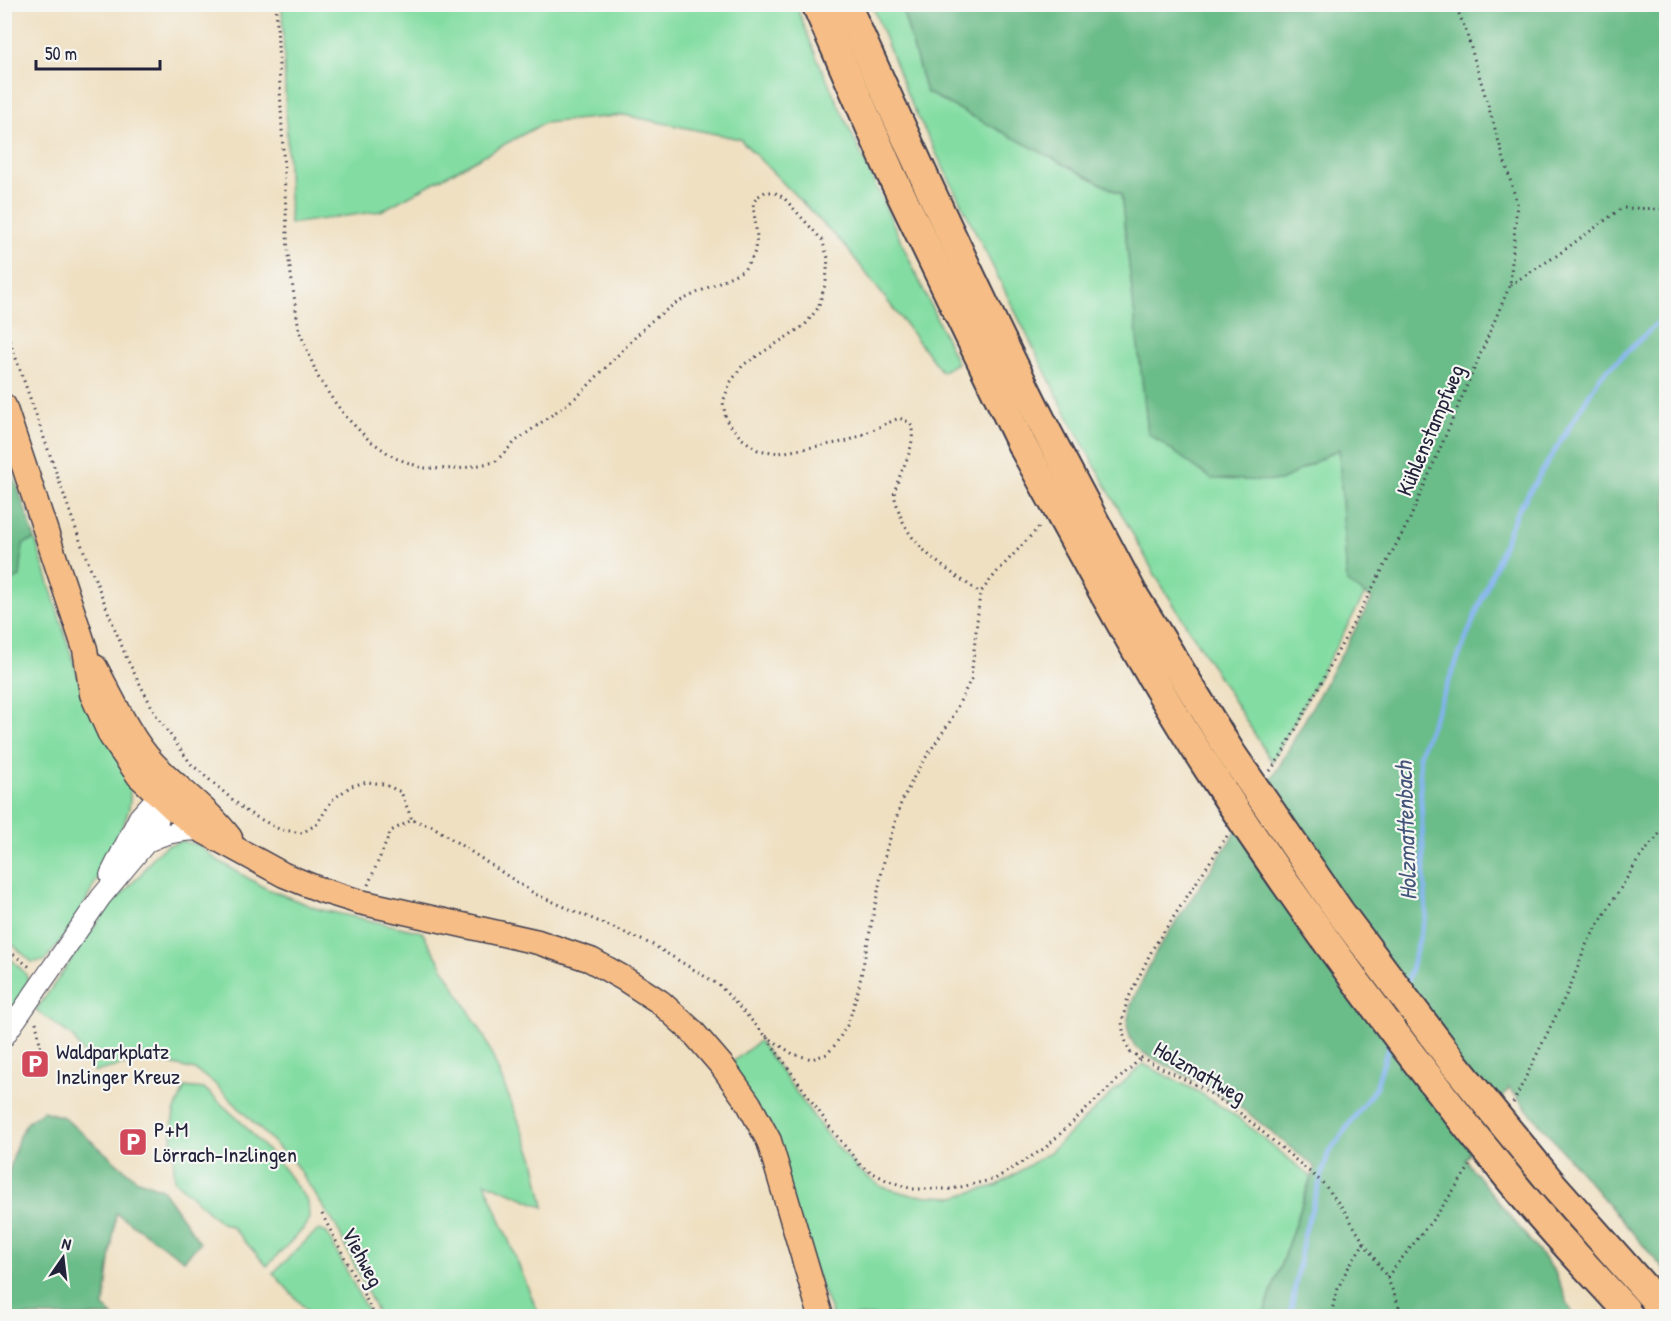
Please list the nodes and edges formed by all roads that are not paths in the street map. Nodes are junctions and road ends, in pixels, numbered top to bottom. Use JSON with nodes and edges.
{"nodes":[{"id":1,"x":816,"y":4,"type":"edge"},
{"id":2,"x":846,"y":4,"type":"edge"},
{"id":3,"x":4,"y":406,"type":"edge"},
{"id":4,"x":85,"y":649,"type":"junction"},
{"id":5,"x":151,"y":761,"type":"junction"},
{"id":6,"x":159,"y":795,"type":"junction"},
{"id":7,"x":201,"y":830,"type":"junction"},
{"id":8,"x":147,"y":842,"type":"junction"},
{"id":9,"x":239,"y":851,"type":"junction"},
{"id":10,"x":101,"y":897,"type":"junction"},
{"id":11,"x":4,"y":1037,"type":"edge"},
{"id":12,"x":1657,"y":1302,"type":"edge"},
{"id":13,"x":1628,"y":1313,"type":"edge"},
{"id":14,"x":821,"y":1317,"type":"edge"}],
"edges":[{"from":1,"to":13,"type":"highway","bridge":true},
{"from":2,"to":12,"type":"highway","bridge":true},
{"from":3,"to":4,"type":"main road"},
{"from":4,"to":5,"type":"main road"},
{"from":4,"to":6,"type":"main road"},
{"from":5,"to":6,"type":"main road"},
{"from":5,"to":9,"type":"main road"},
{"from":6,"to":7,"type":"main road"},
{"from":6,"to":8,"type":"street"},
{"from":6,"to":10,"type":"street"},
{"from":7,"to":8,"type":"street"},
{"from":7,"to":9,"type":"main road"},
{"from":8,"to":10,"type":"street"},
{"from":9,"to":14,"type":"main road"},
{"from":10,"to":11,"type":"street"}]}
